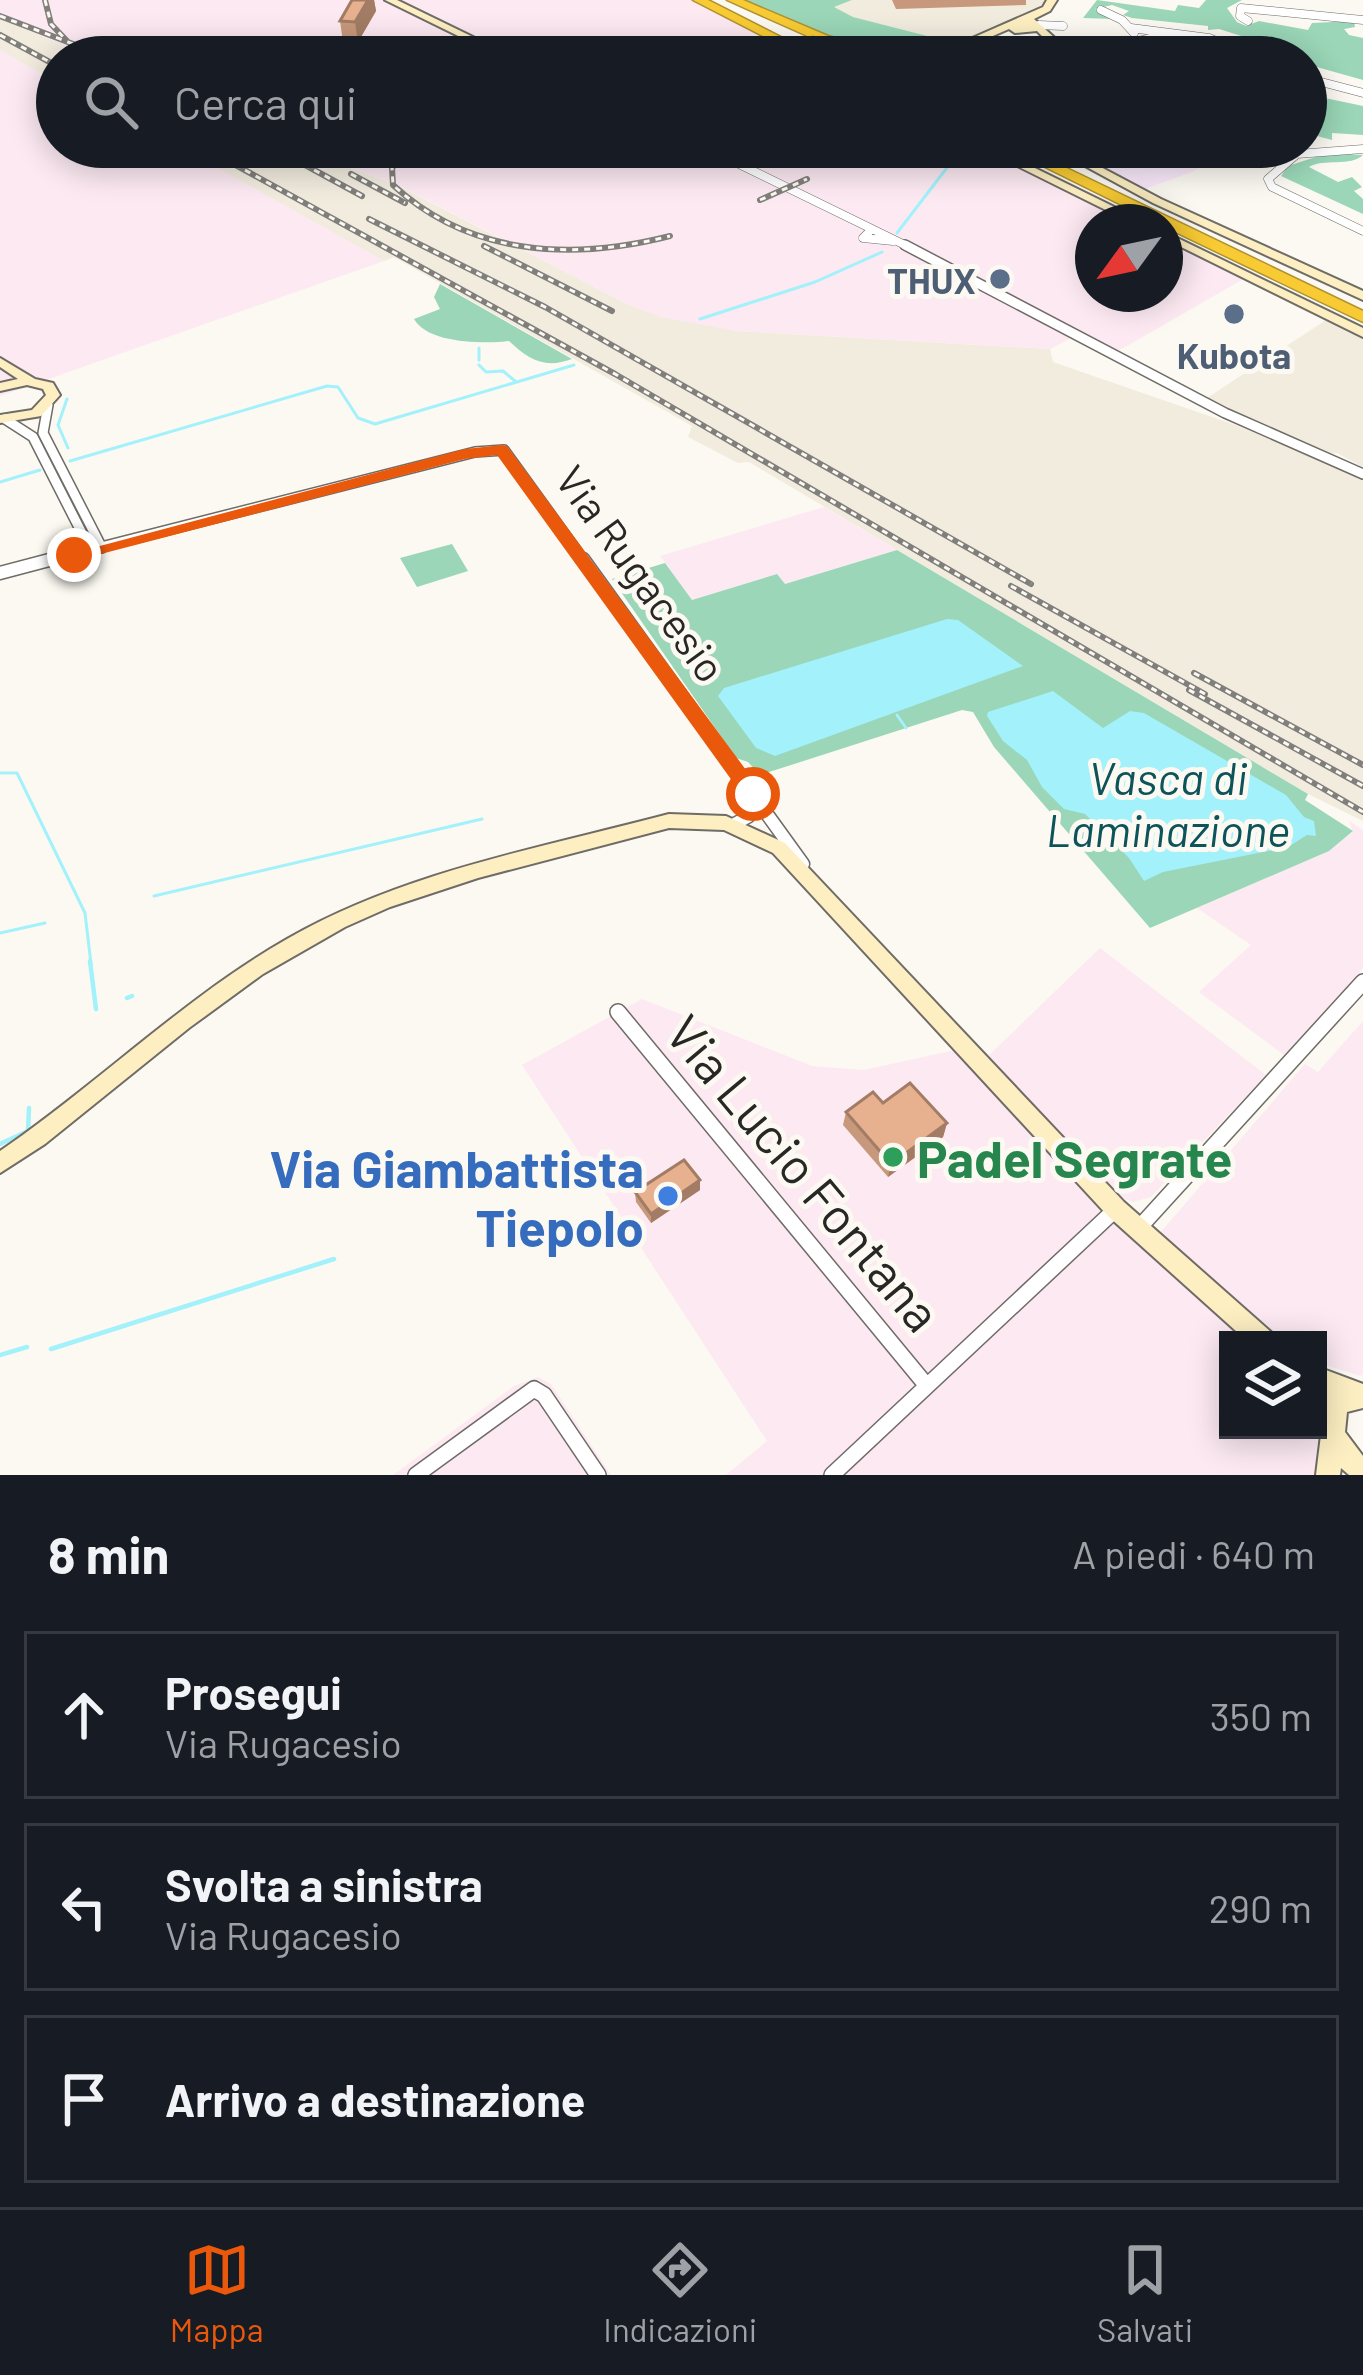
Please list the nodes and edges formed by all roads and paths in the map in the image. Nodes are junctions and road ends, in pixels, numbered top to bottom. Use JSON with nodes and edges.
{"nodes":[{"id":1,"x":390,"y":0,"type":"edge"},
{"id":2,"x":400,"y":0,"type":"edge"},
{"id":3,"x":699,"y":0,"type":"edge"},
{"id":4,"x":711,"y":0,"type":"edge"},
{"id":5,"x":722,"y":0,"type":"edge"},
{"id":6,"x":733,"y":0,"type":"edge"},
{"id":7,"x":1057,"y":0,"type":"edge"},
{"id":8,"x":1275,"y":1,"type":"edge"},
{"id":9,"x":1101,"y":10,"type":"dead end"},
{"id":10,"x":1282,"y":14,"type":"junction"},
{"id":11,"x":1363,"y":20,"type":"edge"},
{"id":12,"x":1248,"y":21,"type":"dead end"},
{"id":13,"x":1022,"y":26,"type":"junction"},
{"id":14,"x":1039,"y":26,"type":"junction"},
{"id":15,"x":1131,"y":28,"type":"junction"},
{"id":16,"x":465,"y":36,"type":"edge"},
{"id":17,"x":475,"y":36,"type":"edge"},
{"id":18,"x":779,"y":36,"type":"edge"},
{"id":19,"x":782,"y":36,"type":"edge"},
{"id":20,"x":785,"y":36,"type":"edge"},
{"id":21,"x":818,"y":36,"type":"edge"},
{"id":22,"x":986,"y":36,"type":"edge"},
{"id":23,"x":994,"y":36,"type":"edge"},
{"id":24,"x":1048,"y":36,"type":"edge"},
{"id":25,"x":1134,"y":36,"type":"edge"},
{"id":26,"x":1193,"y":36,"type":"edge"},
{"id":27,"x":1327,"y":84,"type":"edge"},
{"id":28,"x":1363,"y":93,"type":"edge"},
{"id":29,"x":1327,"y":148,"type":"edge"},
{"id":30,"x":1363,"y":149,"type":"edge"},
{"id":31,"x":743,"y":168,"type":"edge"},
{"id":32,"x":1032,"y":168,"type":"edge"},
{"id":33,"x":1041,"y":168,"type":"edge"},
{"id":34,"x":1051,"y":168,"type":"edge"},
{"id":35,"x":1063,"y":168,"type":"edge"},
{"id":36,"x":1073,"y":168,"type":"edge"},
{"id":37,"x":1093,"y":168,"type":"edge"},
{"id":38,"x":1275,"y":168,"type":"edge"},
{"id":39,"x":1112,"y":204,"type":"edge"},
{"id":40,"x":1114,"y":204,"type":"edge"},
{"id":41,"x":1117,"y":204,"type":"edge"},
{"id":42,"x":1129,"y":204,"type":"edge"},
{"id":43,"x":1133,"y":204,"type":"edge"},
{"id":44,"x":1183,"y":230,"type":"edge"},
{"id":45,"x":1183,"y":231,"type":"edge"},
{"id":46,"x":1363,"y":231,"type":"edge"},
{"id":47,"x":1183,"y":233,"type":"edge"},
{"id":48,"x":1363,"y":306,"type":"edge"},
{"id":49,"x":1363,"y":332,"type":"edge"},
{"id":50,"x":0,"y":362,"type":"edge"},
{"id":51,"x":29,"y":381,"type":"junction"},
{"id":52,"x":0,"y":388,"type":"edge"},
{"id":53,"x":48,"y":405,"type":"junction"},
{"id":54,"x":3,"y":419,"type":"edge"},
{"id":55,"x":1363,"y":474,"type":"edge"},
{"id":56,"x":97,"y":549,"type":"junction"},
{"id":57,"x":0,"y":573,"type":"edge"},
{"id":58,"x":750,"y":791,"type":"junction"},
{"id":59,"x":739,"y":822,"type":"junction"},
{"id":60,"x":838,"y":912,"type":"junction"},
{"id":61,"x":1363,"y":982,"type":"edge"},
{"id":62,"x":617,"y":1012,"type":"dead end"},
{"id":63,"x":0,"y":1162,"type":"edge"},
{"id":64,"x":1116,"y":1209,"type":"junction"},
{"id":65,"x":1138,"y":1229,"type":"junction"},
{"id":66,"x":1252,"y":1331,"type":"edge"},
{"id":67,"x":1327,"y":1382,"type":"edge"},
{"id":68,"x":927,"y":1386,"type":"junction"},
{"id":69,"x":1360,"y":1395,"type":"edge"},
{"id":70,"x":1327,"y":1421,"type":"edge"},
{"id":71,"x":1333,"y":1434,"type":"junction"},
{"id":72,"x":1363,"y":1471,"type":"edge"},
{"id":73,"x":416,"y":1475,"type":"edge"},
{"id":74,"x":598,"y":1475,"type":"edge"},
{"id":75,"x":832,"y":1475,"type":"edge"},
{"id":76,"x":1328,"y":1475,"type":"edge"}],
"edges":[{"from":1,"to":16,"type":"street"},
{"from":2,"to":17,"type":"street"},
{"from":3,"to":18,"type":"highway"},
{"from":4,"to":19,"type":"highway"},
{"from":5,"to":20,"type":"highway"},
{"from":6,"to":21,"type":"highway"},
{"from":7,"to":13,"type":"street"},
{"from":7,"to":14,"type":"street"},
{"from":8,"to":10,"type":"street"},
{"from":9,"to":15,"type":"street"},
{"from":10,"to":11,"type":"street"},
{"from":10,"to":12,"type":"street"},
{"from":13,"to":14,"type":"street"},
{"from":13,"to":22,"type":"street"},
{"from":13,"to":23,"type":"street"},
{"from":14,"to":24,"type":"street"},
{"from":15,"to":25,"type":"street"},
{"from":15,"to":26,"type":"street"},
{"from":27,"to":28,"type":"street"},
{"from":29,"to":30,"type":"street"},
{"from":31,"to":55,"type":"street"},
{"from":32,"to":39,"type":"street"},
{"from":33,"to":40,"type":"highway"},
{"from":34,"to":41,"type":"highway"},
{"from":35,"to":42,"type":"highway"},
{"from":36,"to":43,"type":"highway"},
{"from":37,"to":48,"type":"street"},
{"from":38,"to":46,"type":"street"},
{"from":44,"to":48,"type":"highway"},
{"from":45,"to":48,"type":"highway"},
{"from":47,"to":49,"type":"highway"},
{"from":50,"to":51,"type":"street"},
{"from":51,"to":52,"type":"street"},
{"from":51,"to":53,"type":"street"},
{"from":53,"to":54,"type":"street"},
{"from":53,"to":56,"type":"street"},
{"from":54,"to":56,"type":"street"},
{"from":56,"to":57,"type":"street","name":"Via Rugacesio"},
{"from":56,"to":58,"type":"street","name":"Via Rugacesio"},
{"from":58,"to":59,"type":"street"},
{"from":58,"to":60,"type":"street"},
{"from":59,"to":60,"type":"street"},
{"from":59,"to":63,"type":"street"},
{"from":60,"to":64,"type":"street"},
{"from":61,"to":65,"type":"street"},
{"from":62,"to":68,"type":"street","name":"Via Lucio Fontana"},
{"from":64,"to":65,"type":"street"},
{"from":64,"to":68,"type":"street"},
{"from":65,"to":66,"type":"street"},
{"from":67,"to":69,"type":"street"},
{"from":68,"to":75,"type":"street"},
{"from":69,"to":71,"type":"street"},
{"from":70,"to":71,"type":"street"},
{"from":71,"to":72,"type":"street"},
{"from":71,"to":76,"type":"street"},
{"from":73,"to":74,"type":"street"}]}
